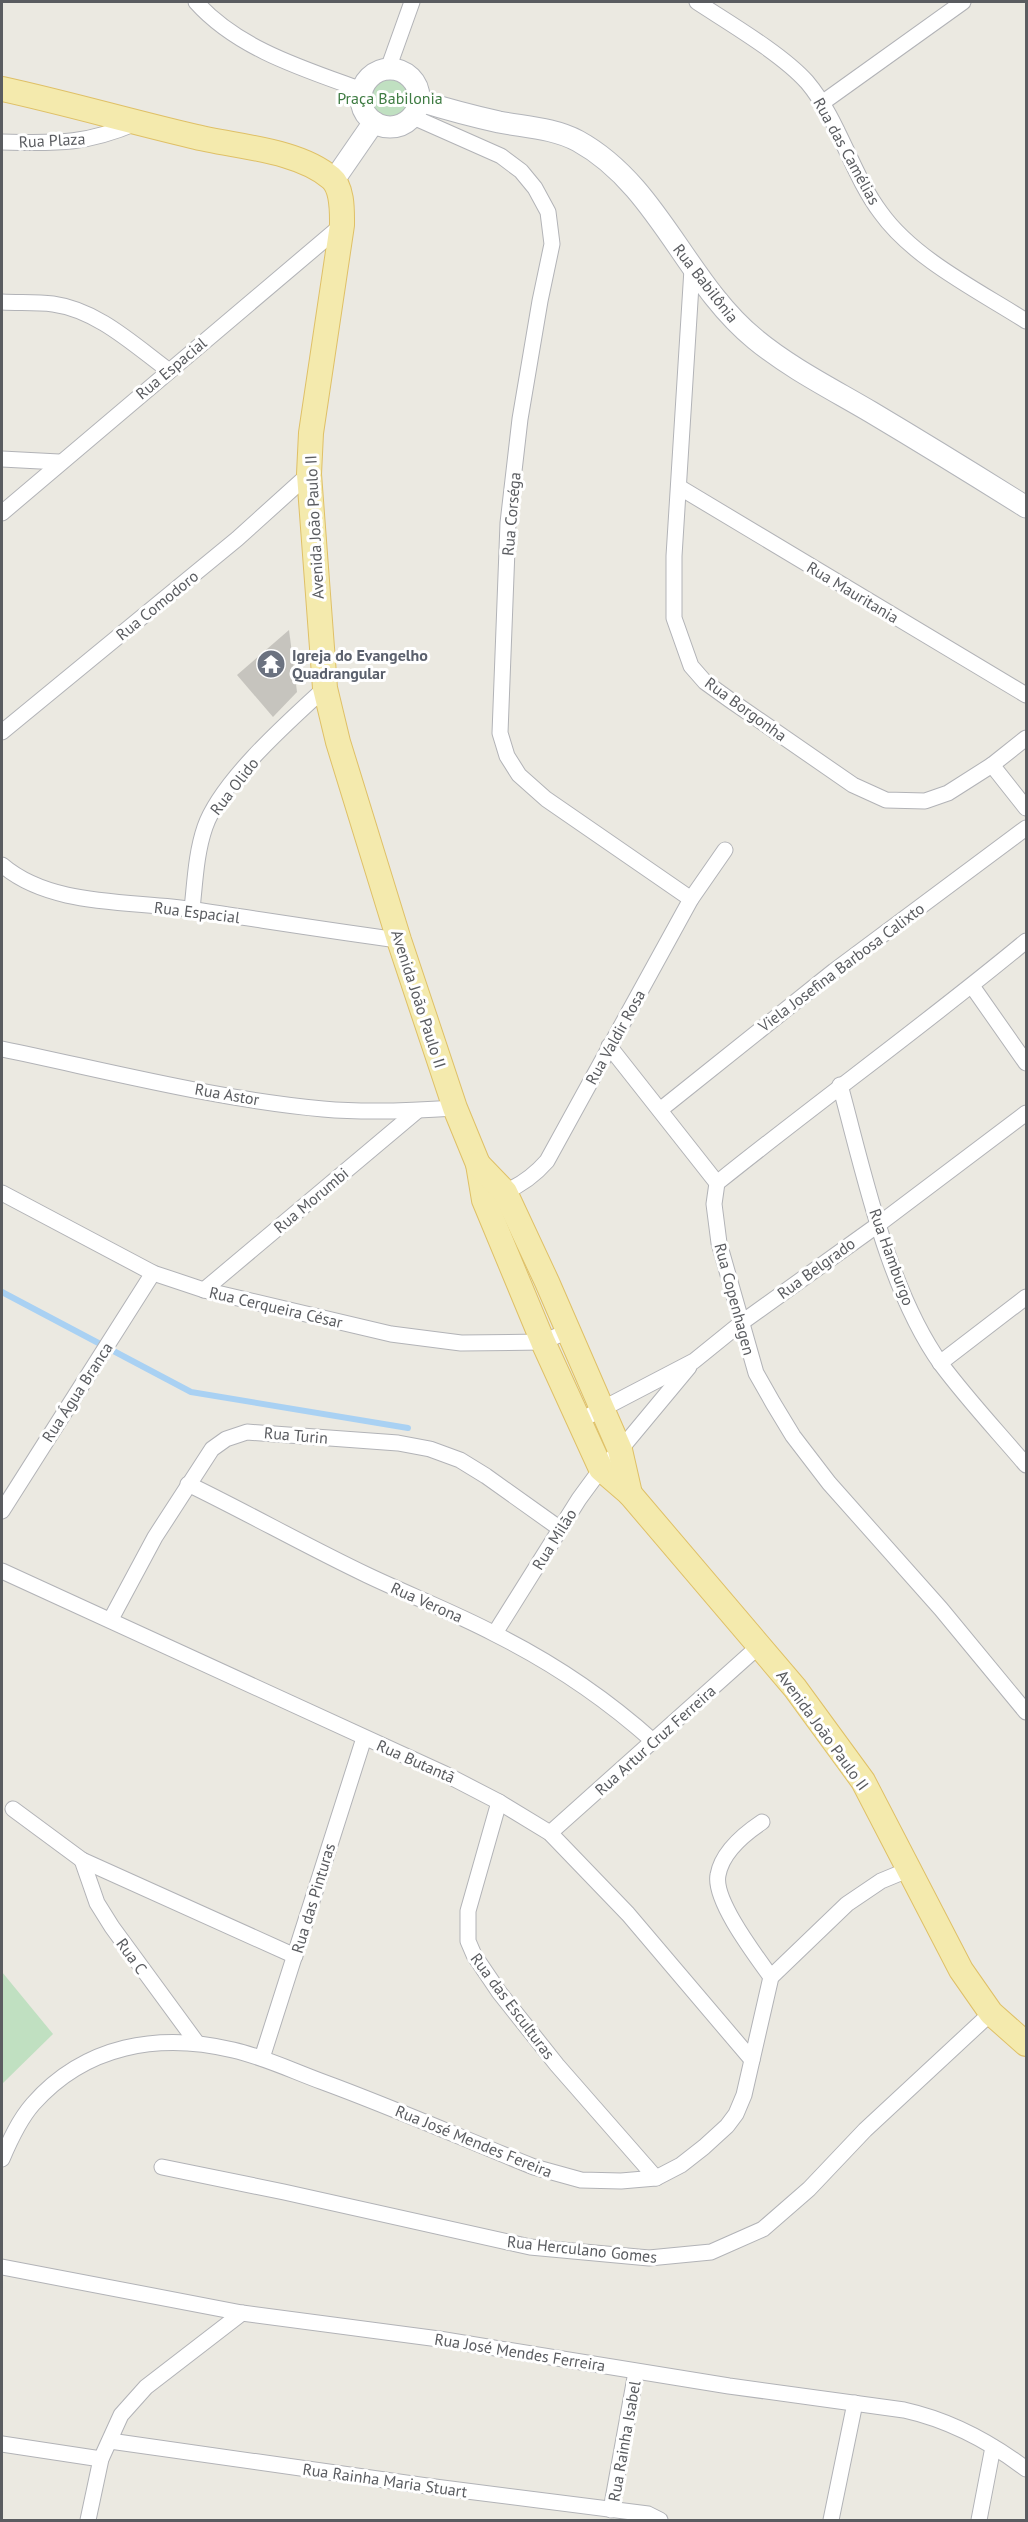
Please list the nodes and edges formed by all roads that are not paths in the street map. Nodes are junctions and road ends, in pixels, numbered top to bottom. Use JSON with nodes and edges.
{"nodes":[{"id":1,"x":196,"y":2,"type":"edge"},
{"id":2,"x":412,"y":2,"type":"edge"},
{"id":3,"x":697,"y":2,"type":"edge"},
{"id":4,"x":963,"y":2,"type":"edge"},
{"id":5,"x":388,"y":69,"type":"junction"},
{"id":6,"x":2,"y":89,"type":"edge"},
{"id":7,"x":362,"y":90,"type":"junction"},
{"id":8,"x":822,"y":103,"type":"junction"},
{"id":9,"x":416,"y":109,"type":"junction"},
{"id":10,"x":374,"y":122,"type":"junction"},
{"id":11,"x":136,"y":123,"type":"junction"},
{"id":12,"x":2,"y":142,"type":"edge"},
{"id":13,"x":334,"y":180,"type":"junction"},
{"id":14,"x":342,"y":225,"type":"junction"},
{"id":15,"x":692,"y":269,"type":"junction"},
{"id":16,"x":2,"y":302,"type":"edge"},
{"id":17,"x":1026,"y":321,"type":"edge"},
{"id":18,"x":168,"y":370,"type":"junction"},
{"id":19,"x":2,"y":459,"type":"edge"},
{"id":20,"x":60,"y":462,"type":"junction"},
{"id":21,"x":309,"y":474,"type":"junction"},
{"id":22,"x":679,"y":487,"type":"junction"},
{"id":23,"x":1026,"y":507,"type":"edge"},
{"id":24,"x":2,"y":513,"type":"edge"},
{"id":25,"x":325,"y":688,"type":"junction"},
{"id":26,"x":1026,"y":695,"type":"edge"},
{"id":27,"x":2,"y":732,"type":"edge"},
{"id":28,"x":1026,"y":738,"type":"edge"},
{"id":29,"x":992,"y":765,"type":"junction"},
{"id":30,"x":1026,"y":808,"type":"edge"},
{"id":31,"x":1026,"y":828,"type":"edge"},
{"id":32,"x":725,"y":850,"type":"dead end"},
{"id":33,"x":2,"y":865,"type":"edge"},
{"id":34,"x":691,"y":899,"type":"junction"},
{"id":35,"x":192,"y":909,"type":"junction"},
{"id":36,"x":399,"y":940,"type":"junction"},
{"id":37,"x":1026,"y":941,"type":"edge"},
{"id":38,"x":972,"y":986,"type":"junction"},
{"id":39,"x":609,"y":1046,"type":"junction"},
{"id":40,"x":2,"y":1049,"type":"edge"},
{"id":41,"x":1026,"y":1063,"type":"edge"},
{"id":42,"x":840,"y":1085,"type":"junction"},
{"id":43,"x":455,"y":1108,"type":"junction"},
{"id":44,"x":660,"y":1110,"type":"junction"},
{"id":45,"x":417,"y":1111,"type":"junction"},
{"id":46,"x":1026,"y":1113,"type":"edge"},
{"id":47,"x":717,"y":1183,"type":"junction"},
{"id":48,"x":494,"y":1196,"type":"junction"},
{"id":49,"x":4,"y":1200,"type":"edge"},
{"id":50,"x":879,"y":1224,"type":"junction"},
{"id":51,"x":153,"y":1273,"type":"junction"},
{"id":52,"x":204,"y":1290,"type":"junction"},
{"id":53,"x":1026,"y":1297,"type":"edge"},
{"id":54,"x":741,"y":1323,"type":"junction"},
{"id":55,"x":568,"y":1331,"type":"junction"},
{"id":56,"x":543,"y":1342,"type":"junction"},
{"id":57,"x":694,"y":1361,"type":"junction"},
{"id":58,"x":940,"y":1363,"type":"junction"},
{"id":59,"x":603,"y":1409,"type":"junction"},
{"id":60,"x":579,"y":1421,"type":"junction"},
{"id":61,"x":621,"y":1450,"type":"junction"},
{"id":62,"x":1026,"y":1465,"type":"edge"},
{"id":63,"x":601,"y":1469,"type":"junction"},
{"id":64,"x":188,"y":1484,"type":"junction"},
{"id":65,"x":630,"y":1494,"type":"junction"},
{"id":66,"x":2,"y":1511,"type":"edge"},
{"id":67,"x":559,"y":1528,"type":"junction"},
{"id":68,"x":2,"y":1571,"type":"edge"},
{"id":69,"x":111,"y":1619,"type":"junction"},
{"id":70,"x":495,"y":1633,"type":"junction"},
{"id":71,"x":759,"y":1646,"type":"junction"},
{"id":72,"x":1026,"y":1712,"type":"edge"},
{"id":73,"x":364,"y":1738,"type":"junction"},
{"id":74,"x":653,"y":1741,"type":"junction"},
{"id":75,"x":499,"y":1802,"type":"junction"},
{"id":76,"x":13,"y":1809,"type":"dead end"},
{"id":77,"x":762,"y":1822,"type":"dead end"},
{"id":78,"x":550,"y":1833,"type":"junction"},
{"id":79,"x":82,"y":1860,"type":"junction"},
{"id":80,"x":910,"y":1869,"type":"junction"},
{"id":81,"x":295,"y":1956,"type":"junction"},
{"id":82,"x":771,"y":1977,"type":"junction"},
{"id":83,"x":991,"y":2013,"type":"junction"},
{"id":84,"x":197,"y":2043,"type":"junction"},
{"id":85,"x":1026,"y":2044,"type":"edge"},
{"id":86,"x":262,"y":2058,"type":"junction"},
{"id":87,"x":752,"y":2060,"type":"junction"},
{"id":88,"x":2,"y":2159,"type":"edge"},
{"id":89,"x":162,"y":2168,"type":"dead end"},
{"id":90,"x":656,"y":2178,"type":"junction"},
{"id":91,"x":2,"y":2267,"type":"edge"},
{"id":92,"x":242,"y":2313,"type":"junction"},
{"id":93,"x":636,"y":2372,"type":"junction"},
{"id":94,"x":855,"y":2403,"type":"junction"},
{"id":95,"x":110,"y":2441,"type":"junction"},
{"id":96,"x":2,"y":2444,"type":"edge"},
{"id":97,"x":993,"y":2447,"type":"junction"},
{"id":98,"x":101,"y":2459,"type":"junction"},
{"id":99,"x":1026,"y":2469,"type":"edge"},
{"id":100,"x":611,"y":2510,"type":"junction"},
{"id":101,"x":88,"y":2520,"type":"edge"},
{"id":102,"x":660,"y":2520,"type":"edge"},
{"id":103,"x":831,"y":2520,"type":"edge"},
{"id":104,"x":979,"y":2520,"type":"edge"}],
"edges":[{"from":1,"to":7,"type":"street"},
{"from":2,"to":5,"type":"street"},
{"from":3,"to":8,"type":"street","name":"Rua das Camélias"},
{"from":4,"to":8,"type":"street"},
{"from":5,"to":7,"type":"street"},
{"from":5,"to":9,"type":"street"},
{"from":6,"to":11,"type":"main road"},
{"from":7,"to":10,"type":"street"},
{"from":8,"to":17,"type":"street","name":"Rua das Camélias"},
{"from":9,"to":10,"type":"street"},
{"from":9,"to":15,"type":"street","name":"Rua Babilônia"},
{"from":9,"to":34,"type":"street","name":"Rua Corséga"},
{"from":10,"to":13,"type":"street"},
{"from":11,"to":12,"type":"street","name":"Rua Plaza"},
{"from":11,"to":13,"type":"main road"},
{"from":13,"to":14,"type":"main road","name":"Avenida João Paulo II"},
{"from":14,"to":18,"type":"street","name":"Rua Espacial"},
{"from":14,"to":21,"type":"main road","name":"Avenida João Paulo II"},
{"from":15,"to":22,"type":"street","name":"Rua Borgonha"},
{"from":15,"to":23,"type":"street","name":"Rua Babilônia"},
{"from":16,"to":18,"type":"street"},
{"from":18,"to":20,"type":"street","name":"Rua Espacial"},
{"from":19,"to":20,"type":"street"},
{"from":20,"to":24,"type":"street","name":"Rua Espacial"},
{"from":21,"to":25,"type":"main road","name":"Avenida João Paulo II"},
{"from":21,"to":27,"type":"street","name":"Rua Comodoro"},
{"from":22,"to":26,"type":"street","name":"Rua Mauritania"},
{"from":22,"to":29,"type":"street","name":"Rua Borgonha"},
{"from":25,"to":35,"type":"street","name":"Rua Olido"},
{"from":25,"to":36,"type":"main road","name":"Avenida João Paulo II"},
{"from":28,"to":29,"type":"street","name":"Rua Borgonha"},
{"from":29,"to":30,"type":"street"},
{"from":31,"to":44,"type":"street","name":"Viela Josefina Barbosa Calixto"},
{"from":32,"to":34,"type":"street","name":"Rua Valdir Rosa"},
{"from":33,"to":35,"type":"street","name":"Rua Espacial"},
{"from":34,"to":39,"type":"street","name":"Rua Valdir Rosa"},
{"from":35,"to":36,"type":"street","name":"Rua Espacial"},
{"from":36,"to":43,"type":"main road","name":"Avenida João Paulo II"},
{"from":37,"to":38,"type":"street"},
{"from":38,"to":41,"type":"street"},
{"from":38,"to":42,"type":"street"},
{"from":39,"to":44,"type":"street"},
{"from":39,"to":48,"type":"street","name":"Rua Valdir Rosa"},
{"from":40,"to":45,"type":"street","name":"Rua Astor"},
{"from":42,"to":47,"type":"street"},
{"from":42,"to":50,"type":"street","name":"Rua Hamburgo"},
{"from":43,"to":45,"type":"street","name":"Rua Astor"},
{"from":43,"to":48,"type":"main road","name":"Avenida João Paulo II"},
{"from":44,"to":47,"type":"street"},
{"from":45,"to":52,"type":"street","name":"Rua Morumbi"},
{"from":46,"to":50,"type":"street","name":"Rua Belgrado"},
{"from":47,"to":54,"type":"street","name":"Rua Copenhagen"},
{"from":48,"to":55,"type":"main road","name":"Avenida João Paulo II"},
{"from":48,"to":56,"type":"main road","name":"Avenida João Paulo II"},
{"from":49,"to":51,"type":"street","name":"Rua Cerqueira César"},
{"from":50,"to":54,"type":"street","name":"Rua Belgrado"},
{"from":50,"to":58,"type":"street","name":"Rua Hamburgo"},
{"from":51,"to":52,"type":"street","name":"Rua Cerqueira César"},
{"from":51,"to":66,"type":"street","name":"Rua Água Branca"},
{"from":52,"to":56,"type":"street","name":"Rua Cerqueira César"},
{"from":53,"to":58,"type":"street"},
{"from":54,"to":57,"type":"street","name":"Rua Belgrado"},
{"from":54,"to":72,"type":"street","name":"Rua Copenhagen"},
{"from":55,"to":56,"type":"street","name":"Rua Cerqueira César"},
{"from":55,"to":59,"type":"main road","name":"Avenida João Paulo II"},
{"from":56,"to":60,"type":"main road","name":"Avenida João Paulo II"},
{"from":57,"to":59,"type":"street","name":"Rua Belgrado"},
{"from":57,"to":61,"type":"street","name":"Rua Belgrado"},
{"from":58,"to":62,"type":"street","name":"Rua Hamburgo"},
{"from":59,"to":60,"type":"street","name":"Rua Belgrado"},
{"from":59,"to":61,"type":"main road","name":"Avenida João Paulo II"},
{"from":60,"to":63,"type":"main road","name":"Avenida João Paulo II"},
{"from":61,"to":63,"type":"street","name":"Rua Milão"},
{"from":61,"to":65,"type":"main road","name":"Avenida João Paulo II"},
{"from":63,"to":65,"type":"main road","name":"Avenida João Paulo II"},
{"from":63,"to":67,"type":"street","name":"Rua Milão"},
{"from":64,"to":67,"type":"street","name":"Rua Turin"},
{"from":64,"to":69,"type":"street","name":"Rua Turin"},
{"from":64,"to":70,"type":"street","name":"Rua Verona"},
{"from":65,"to":71,"type":"main road","name":"Avenida João Paulo II"},
{"from":67,"to":70,"type":"street","name":"Rua Milão"},
{"from":68,"to":69,"type":"street","name":"Rua Butantã"},
{"from":69,"to":73,"type":"street","name":"Rua Butantã"},
{"from":70,"to":74,"type":"street","name":"Rua Verona"},
{"from":71,"to":74,"type":"street","name":"Rua Artur Cruz Ferreira"},
{"from":71,"to":80,"type":"main road","name":"Avenida João Paulo II"},
{"from":73,"to":75,"type":"street","name":"Rua Butantã"},
{"from":73,"to":81,"type":"street","name":"Rua das Pinturas"},
{"from":74,"to":78,"type":"street","name":"Rua Artur Cruz Ferreira"},
{"from":75,"to":78,"type":"street","name":"Rua Butantã"},
{"from":75,"to":90,"type":"street","name":"Rua das Esculturas"},
{"from":76,"to":79,"type":"street"},
{"from":77,"to":82,"type":"street"},
{"from":78,"to":87,"type":"street","name":"Rua Butantã"},
{"from":79,"to":81,"type":"street"},
{"from":79,"to":84,"type":"street","name":"Rua C"},
{"from":80,"to":82,"type":"street"},
{"from":80,"to":83,"type":"main road","name":"Avenida João Paulo II"},
{"from":81,"to":86,"type":"street","name":"Rua das Pinturas"},
{"from":82,"to":87,"type":"street","name":"Rua José Mendes Fereira"},
{"from":83,"to":85,"type":"main road","name":"Avenida João Paulo II"},
{"from":83,"to":89,"type":"street","name":"Rua Herculano Gomes"},
{"from":84,"to":86,"type":"street","name":"Rua José Mendes Fereira"},
{"from":84,"to":88,"type":"street","name":"Rua José Mendes Fereira"},
{"from":86,"to":90,"type":"street","name":"Rua José Mendes Fereira"},
{"from":87,"to":90,"type":"street","name":"Rua José Mendes Fereira"},
{"from":91,"to":92,"type":"street","name":"Rua José Mendes Ferreira"},
{"from":92,"to":93,"type":"street","name":"Rua José Mendes Ferreira"},
{"from":92,"to":95,"type":"street"},
{"from":93,"to":94,"type":"street","name":"Rua José Mendes Ferreira"},
{"from":93,"to":100,"type":"street","name":"Rua Rainha Isabel"},
{"from":94,"to":97,"type":"street","name":"Rua José Mendes Ferreira"},
{"from":94,"to":103,"type":"street"},
{"from":95,"to":98,"type":"street"},
{"from":95,"to":100,"type":"street","name":"Rua Rainha Maria Stuart"},
{"from":96,"to":98,"type":"street"},
{"from":97,"to":99,"type":"street","name":"Rua José Mendes Ferreira"},
{"from":97,"to":104,"type":"street"},
{"from":98,"to":101,"type":"street"},
{"from":100,"to":102,"type":"street","name":"Rua Rainha Maria Stuart"}]}
